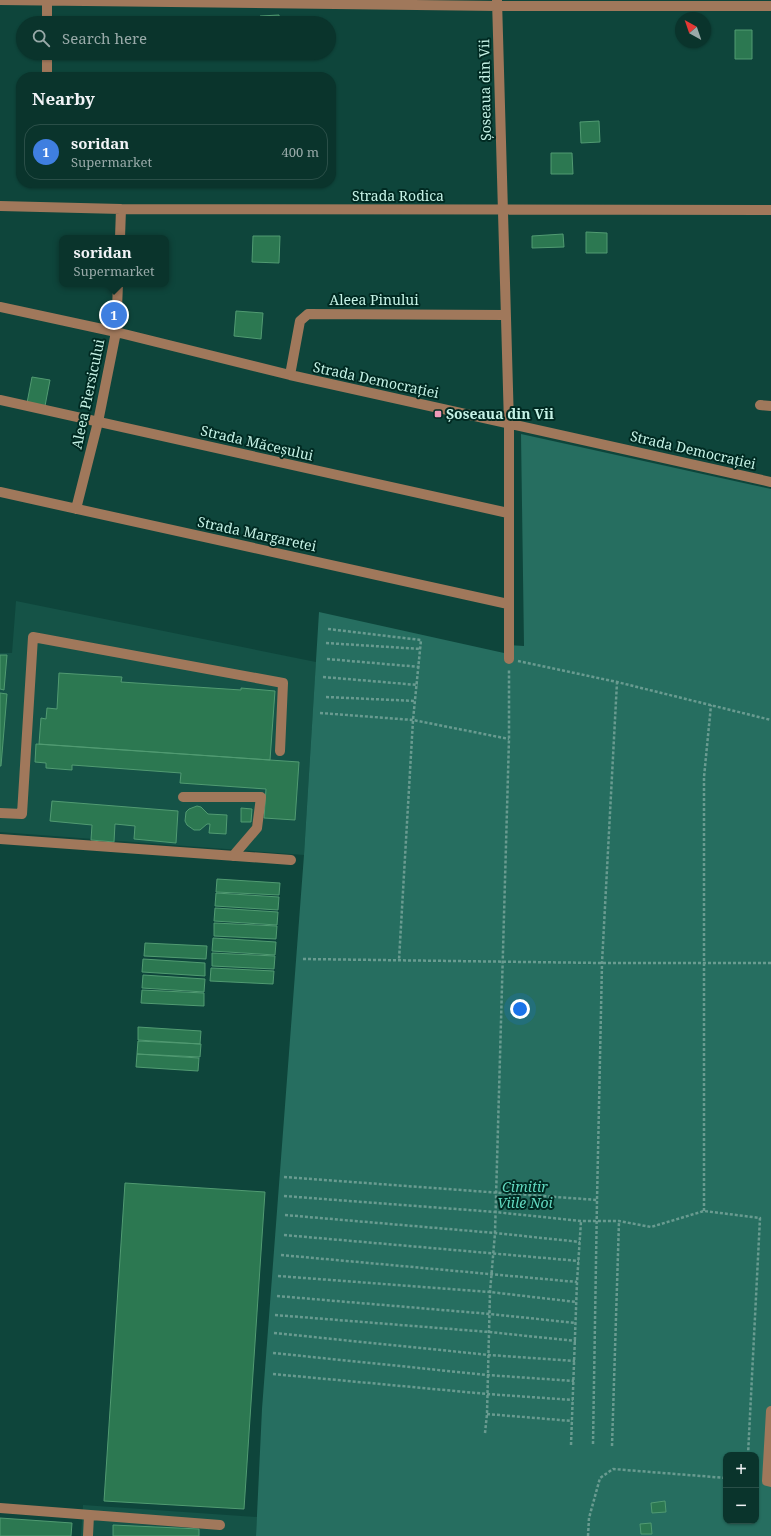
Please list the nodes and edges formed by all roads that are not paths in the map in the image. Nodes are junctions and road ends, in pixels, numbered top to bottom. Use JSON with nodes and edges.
{"nodes":[{"id":1,"x":0,"y":0,"type":"edge"},
{"id":2,"x":53,"y":0,"type":"edge"},
{"id":3,"x":192,"y":1,"type":"edge"},
{"id":4,"x":497,"y":3,"type":"edge"},
{"id":5,"x":771,"y":6,"type":"edge"},
{"id":6,"x":49,"y":16,"type":"edge"},
{"id":7,"x":47,"y":60,"type":"edge"},
{"id":8,"x":47,"y":72,"type":"edge"},
{"id":9,"x":0,"y":206,"type":"edge"},
{"id":10,"x":121,"y":209,"type":"junction"},
{"id":11,"x":502,"y":210,"type":"junction"},
{"id":12,"x":771,"y":210,"type":"edge"},
{"id":13,"x":120,"y":235,"type":"edge"},
{"id":14,"x":118,"y":287,"type":"edge"},
{"id":15,"x":0,"y":307,"type":"edge"},
{"id":16,"x":505,"y":315,"type":"junction"},
{"id":17,"x":116,"y":332,"type":"junction"},
{"id":18,"x":290,"y":375,"type":"junction"},
{"id":19,"x":0,"y":400,"type":"edge"},
{"id":20,"x":760,"y":405,"type":"dead end"},
{"id":21,"x":771,"y":406,"type":"edge"},
{"id":22,"x":98,"y":422,"type":"junction"},
{"id":23,"x":509,"y":424,"type":"junction"},
{"id":24,"x":771,"y":482,"type":"edge"},
{"id":25,"x":0,"y":492,"type":"edge"},
{"id":26,"x":76,"y":509,"type":"junction"},
{"id":27,"x":508,"y":513,"type":"junction"},
{"id":28,"x":508,"y":604,"type":"junction"},
{"id":29,"x":509,"y":660,"type":"road end"},
{"id":30,"x":280,"y":751,"type":"dead end"},
{"id":31,"x":183,"y":797,"type":"dead end"},
{"id":32,"x":0,"y":813,"type":"edge"},
{"id":33,"x":0,"y":839,"type":"edge"},
{"id":34,"x":233,"y":856,"type":"junction"},
{"id":35,"x":291,"y":860,"type":"dead end"},
{"id":36,"x":771,"y":1411,"type":"edge"},
{"id":37,"x":769,"y":1481,"type":"edge"},
{"id":38,"x":0,"y":1508,"type":"edge"},
{"id":39,"x":89,"y":1515,"type":"junction"},
{"id":40,"x":220,"y":1524,"type":"dead end"},
{"id":41,"x":88,"y":1536,"type":"edge"}],
"edges":[{"from":1,"to":2,"type":"street"},
{"from":2,"to":3,"type":"street"},
{"from":2,"to":6,"type":"street"},
{"from":3,"to":4,"type":"street"},
{"from":4,"to":5,"type":"street"},
{"from":4,"to":11,"type":"street","name":"Șoseaua din Vii"},
{"from":7,"to":8,"type":"street"},
{"from":9,"to":10,"type":"street","name":"Strada Rodica"},
{"from":10,"to":11,"type":"street","name":"Strada Rodica"},
{"from":10,"to":13,"type":"street"},
{"from":11,"to":12,"type":"street","name":"Strada Rodica"},
{"from":11,"to":16,"type":"street","name":"Șoseaua din Vii"},
{"from":14,"to":17,"type":"street","name":"Aleea Piersicului"},
{"from":15,"to":17,"type":"street","name":"Strada Democrației"},
{"from":16,"to":18,"type":"street","name":"Aleea Pinului"},
{"from":16,"to":23,"type":"street","name":"Șoseaua din Vii"},
{"from":17,"to":18,"type":"street","name":"Strada Democrației"},
{"from":17,"to":22,"type":"street","name":"Aleea Piersicului"},
{"from":18,"to":23,"type":"street","name":"Strada Democrației"},
{"from":19,"to":22,"type":"street","name":"Strada Măceșului"},
{"from":20,"to":21,"type":"street"},
{"from":22,"to":26,"type":"street","name":"Aleea Piersicului"},
{"from":22,"to":27,"type":"street","name":"Strada Măceșului"},
{"from":23,"to":24,"type":"street","name":"Strada Democrației"},
{"from":23,"to":27,"type":"street","name":"Șoseaua din Vii"},
{"from":25,"to":26,"type":"street","name":"Strada Margaretei"},
{"from":26,"to":28,"type":"street","name":"Strada Margaretei"},
{"from":27,"to":28,"type":"street","name":"Șoseaua din Vii"},
{"from":28,"to":29,"type":"street","name":"Șoseaua din Vii"},
{"from":30,"to":32,"type":"street"},
{"from":31,"to":34,"type":"street"},
{"from":33,"to":34,"type":"street"},
{"from":34,"to":35,"type":"street"},
{"from":36,"to":37,"type":"street"},
{"from":38,"to":39,"type":"street"},
{"from":39,"to":40,"type":"street"},
{"from":39,"to":41,"type":"street"}]}
